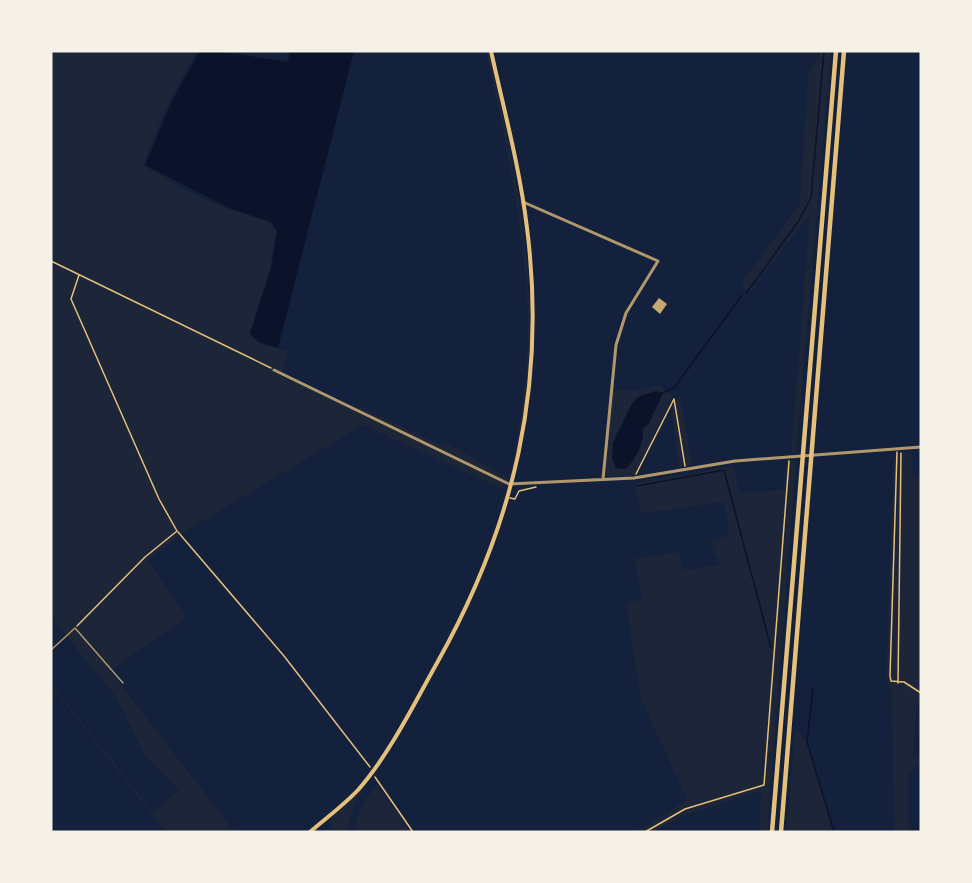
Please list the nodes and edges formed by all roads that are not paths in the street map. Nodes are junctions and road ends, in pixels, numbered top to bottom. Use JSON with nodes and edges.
{"nodes":[{"id":1,"x":491,"y":51,"type":"edge"},
{"id":2,"x":836,"y":51,"type":"edge"},
{"id":3,"x":844,"y":51,"type":"edge"},
{"id":4,"x":523,"y":202,"type":"junction"},
{"id":5,"x":274,"y":370,"type":"road end"},
{"id":6,"x":921,"y":447,"type":"edge"},
{"id":7,"x":603,"y":479,"type":"junction"},
{"id":8,"x":513,"y":483,"type":"junction"},
{"id":9,"x":51,"y":650,"type":"edge"},
{"id":10,"x":123,"y":683,"type":"dead end"},
{"id":11,"x":310,"y":832,"type":"edge"},
{"id":12,"x":772,"y":832,"type":"edge"},
{"id":13,"x":781,"y":832,"type":"edge"}],
"edges":[{"from":1,"to":4,"type":"main road"},
{"from":2,"to":12,"type":"highway"},
{"from":3,"to":13,"type":"highway"},
{"from":4,"to":7,"type":"street"},
{"from":4,"to":8,"type":"main road"},
{"from":5,"to":8,"type":"street"},
{"from":6,"to":7,"type":"street"},
{"from":7,"to":8,"type":"street"},
{"from":8,"to":11,"type":"main road"},
{"from":9,"to":10,"type":"lane"}]}
